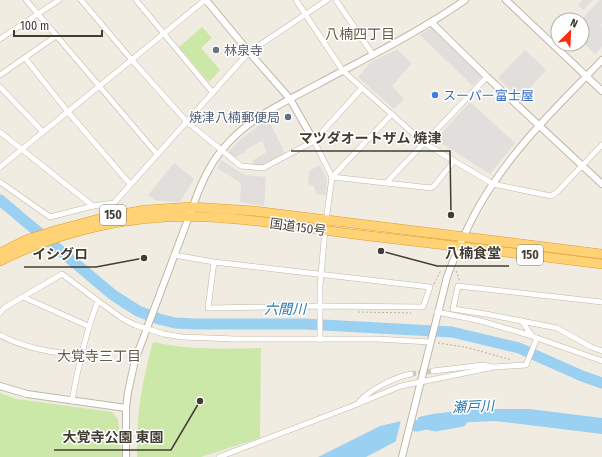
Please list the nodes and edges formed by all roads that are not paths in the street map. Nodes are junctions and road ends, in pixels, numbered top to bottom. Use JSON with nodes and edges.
{"nodes":[{"id":1,"x":26,"y":0,"type":"edge"},
{"id":2,"x":59,"y":0,"type":"edge"},
{"id":3,"x":81,"y":0,"type":"edge"},
{"id":4,"x":205,"y":0,"type":"edge"},
{"id":5,"x":296,"y":0,"type":"edge"},
{"id":6,"x":328,"y":0,"type":"edge"},
{"id":7,"x":336,"y":0,"type":"edge"},
{"id":8,"x":465,"y":0,"type":"edge"},
{"id":9,"x":506,"y":0,"type":"edge"},
{"id":10,"x":139,"y":1,"type":"edge"},
{"id":11,"x":306,"y":14,"type":"junction"},
{"id":12,"x":37,"y":15,"type":"junction"},
{"id":13,"x":431,"y":22,"type":"junction"},
{"id":14,"x":164,"y":33,"type":"junction"},
{"id":15,"x":56,"y":36,"type":"junction"},
{"id":16,"x":0,"y":39,"type":"edge"},
{"id":17,"x":249,"y":52,"type":"junction"},
{"id":18,"x":373,"y":55,"type":"junction"},
{"id":19,"x":25,"y":58,"type":"junction"},
{"id":20,"x":131,"y":59,"type":"junction"},
{"id":21,"x":602,"y":60,"type":"edge"},
{"id":22,"x":343,"y":70,"type":"junction"},
{"id":23,"x":0,"y":75,"type":"edge"},
{"id":24,"x":487,"y":77,"type":"junction"},
{"id":25,"x":587,"y":77,"type":"junction"},
{"id":26,"x":98,"y":86,"type":"junction"},
{"id":27,"x":0,"y":87,"type":"edge"},
{"id":28,"x":362,"y":88,"type":"junction"},
{"id":29,"x":602,"y":91,"type":"edge"},
{"id":30,"x":213,"y":93,"type":"junction"},
{"id":31,"x":290,"y":99,"type":"junction"},
{"id":32,"x":68,"y":112,"type":"junction"},
{"id":33,"x":392,"y":114,"type":"junction"},
{"id":34,"x":187,"y":122,"type":"junction"},
{"id":35,"x":540,"y":126,"type":"junction"},
{"id":36,"x":0,"y":132,"type":"edge"},
{"id":37,"x":43,"y":132,"type":"junction"},
{"id":38,"x":314,"y":141,"type":"junction"},
{"id":39,"x":424,"y":143,"type":"junction"},
{"id":40,"x":602,"y":145,"type":"edge"},
{"id":41,"x":22,"y":150,"type":"junction"},
{"id":42,"x":221,"y":151,"type":"junction"},
{"id":43,"x":156,"y":154,"type":"junction"},
{"id":44,"x":454,"y":161,"type":"junction"},
{"id":45,"x":582,"y":166,"type":"junction"},
{"id":46,"x":0,"y":167,"type":"edge"},
{"id":47,"x":332,"y":177,"type":"junction"},
{"id":48,"x":0,"y":182,"type":"edge"},
{"id":49,"x":386,"y":183,"type":"junction"},
{"id":50,"x":130,"y":184,"type":"junction"},
{"id":51,"x":493,"y":184,"type":"junction"},
{"id":52,"x":602,"y":184,"type":"edge"},
{"id":53,"x":93,"y":206,"type":"junction"},
{"id":54,"x":192,"y":207,"type":"junction"},
{"id":55,"x":188,"y":216,"type":"junction"},
{"id":56,"x":326,"y":226,"type":"junction"},
{"id":57,"x":57,"y":233,"type":"junction"},
{"id":58,"x":461,"y":242,"type":"junction"},
{"id":59,"x":0,"y":253,"type":"edge"},
{"id":60,"x":602,"y":254,"type":"edge"},
{"id":61,"x":174,"y":255,"type":"junction"},
{"id":62,"x":0,"y":261,"type":"edge"},
{"id":63,"x":214,"y":262,"type":"junction"},
{"id":64,"x":602,"y":264,"type":"edge"},
{"id":65,"x":321,"y":275,"type":"junction"},
{"id":66,"x":23,"y":297,"type":"junction"},
{"id":67,"x":98,"y":301,"type":"junction"},
{"id":68,"x":602,"y":302,"type":"edge"},
{"id":69,"x":2,"y":306,"type":"edge"},
{"id":70,"x":320,"y":306,"type":"junction"},
{"id":71,"x":0,"y":313,"type":"edge"},
{"id":72,"x":437,"y":313,"type":"junction"},
{"id":73,"x":522,"y":322,"type":"junction"},
{"id":74,"x":88,"y":326,"type":"junction"},
{"id":75,"x":146,"y":327,"type":"junction"},
{"id":76,"x":0,"y":335,"type":"edge"},
{"id":77,"x":535,"y":338,"type":"junction"},
{"id":78,"x":320,"y":339,"type":"junction"},
{"id":79,"x":432,"y":341,"type":"junction"},
{"id":80,"x":602,"y":351,"type":"edge"},
{"id":81,"x":80,"y":356,"type":"junction"},
{"id":82,"x":602,"y":362,"type":"edge"},
{"id":83,"x":494,"y":367,"type":"junction"},
{"id":84,"x":433,"y":371,"type":"tunnel mouth"},
{"id":85,"x":411,"y":374,"type":"tunnel mouth"},
{"id":86,"x":420,"y":383,"type":"junction"},
{"id":87,"x":0,"y":386,"type":"edge"},
{"id":88,"x":72,"y":401,"type":"junction"},
{"id":89,"x":359,"y":403,"type":"junction"},
{"id":90,"x":126,"y":408,"type":"junction"},
{"id":91,"x":126,"y":457,"type":"edge"},
{"id":92,"x":219,"y":457,"type":"edge"},
{"id":93,"x":402,"y":457,"type":"edge"}],
"edges":[{"from":1,"to":12,"type":"street"},
{"from":2,"to":12,"type":"street"},
{"from":3,"to":20,"type":"street"},
{"from":4,"to":14,"type":"street"},
{"from":4,"to":17,"type":"street"},
{"from":5,"to":11,"type":"street"},
{"from":6,"to":11,"type":"street"},
{"from":7,"to":18,"type":"street"},
{"from":8,"to":13,"type":"street"},
{"from":9,"to":25,"type":"street"},
{"from":10,"to":14,"type":"street"},
{"from":11,"to":17,"type":"street"},
{"from":11,"to":22,"type":"street"},
{"from":12,"to":15,"type":"street"},
{"from":12,"to":16,"type":"street"},
{"from":13,"to":18,"type":"street"},
{"from":13,"to":24,"type":"street"},
{"from":14,"to":20,"type":"street"},
{"from":14,"to":30,"type":"street"},
{"from":15,"to":19,"type":"street"},
{"from":15,"to":26,"type":"street"},
{"from":17,"to":30,"type":"street"},
{"from":17,"to":31,"type":"street"},
{"from":18,"to":22,"type":"street"},
{"from":19,"to":23,"type":"street"},
{"from":19,"to":32,"type":"street"},
{"from":20,"to":26,"type":"street"},
{"from":20,"to":34,"type":"street"},
{"from":21,"to":25,"type":"street"},
{"from":22,"to":28,"type":"street"},
{"from":22,"to":31,"type":"street"},
{"from":24,"to":35,"type":"street"},
{"from":24,"to":39,"type":"street"},
{"from":25,"to":29,"type":"street"},
{"from":25,"to":35,"type":"street"},
{"from":26,"to":32,"type":"street"},
{"from":26,"to":43,"type":"street"},
{"from":27,"to":37,"type":"street"},
{"from":28,"to":33,"type":"street"},
{"from":28,"to":38,"type":"street"},
{"from":30,"to":34,"type":"street"},
{"from":31,"to":38,"type":"street"},
{"from":31,"to":42,"type":"street"},
{"from":32,"to":37,"type":"street"},
{"from":32,"to":50,"type":"street"},
{"from":33,"to":39,"type":"street"},
{"from":33,"to":47,"type":"street"},
{"from":34,"to":42,"type":"street"},
{"from":34,"to":43,"type":"street"},
{"from":35,"to":45,"type":"street"},
{"from":35,"to":51,"type":"street"},
{"from":36,"to":41,"type":"street"},
{"from":37,"to":41,"type":"street"},
{"from":38,"to":42,"type":"street"},
{"from":38,"to":47,"type":"street"},
{"from":39,"to":44,"type":"street"},
{"from":39,"to":49,"type":"street"},
{"from":40,"to":45,"type":"street"},
{"from":41,"to":46,"type":"street"},
{"from":41,"to":53,"type":"street"},
{"from":42,"to":54,"type":"street"},
{"from":43,"to":50,"type":"street"},
{"from":44,"to":49,"type":"street"},
{"from":44,"to":51,"type":"street"},
{"from":45,"to":51,"type":"street"},
{"from":45,"to":52,"type":"street"},
{"from":47,"to":49,"type":"street"},
{"from":47,"to":56,"type":"street"},
{"from":48,"to":53,"type":"street"},
{"from":50,"to":53,"type":"street"},
{"from":51,"to":58,"type":"street"},
{"from":54,"to":55,"type":"street"},
{"from":54,"to":56,"type":"highway","name":"国道150号","number":"150"},
{"from":54,"to":57,"type":"highway","name":"国道150号","number":"150"},
{"from":55,"to":56,"type":"highway","name":"国道150号","number":"150"},
{"from":55,"to":57,"type":"highway","name":"国道150号","number":"150"},
{"from":55,"to":61,"type":"street"},
{"from":56,"to":58,"type":"highway","name":"国道150号","number":"150"},
{"from":56,"to":65,"type":"street"},
{"from":57,"to":59,"type":"highway","name":"国道150号","number":"150"},
{"from":57,"to":62,"type":"highway","name":"国道150号","number":"150"},
{"from":58,"to":60,"type":"highway","name":"国道150号","number":"150"},
{"from":58,"to":64,"type":"highway","name":"国道150号","number":"150"},
{"from":58,"to":72,"type":"street"},
{"from":61,"to":63,"type":"street"},
{"from":61,"to":75,"type":"street"},
{"from":63,"to":65,"type":"street"},
{"from":63,"to":70,"type":"street"},
{"from":65,"to":70,"type":"street"},
{"from":65,"to":70,"type":"street"},
{"from":66,"to":67,"type":"street"},
{"from":66,"to":69,"type":"street"},
{"from":66,"to":74,"type":"street"},
{"from":67,"to":74,"type":"street"},
{"from":67,"to":75,"type":"street"},
{"from":68,"to":73,"type":"street"},
{"from":69,"to":71,"type":"street"},
{"from":70,"to":78,"type":"street"},
{"from":72,"to":77,"type":"street"},
{"from":72,"to":79,"type":"street"},
{"from":73,"to":77,"type":"street"},
{"from":73,"to":80,"type":"street"},
{"from":74,"to":81,"type":"street"},
{"from":75,"to":78,"type":"street"},
{"from":75,"to":90,"type":"street"},
{"from":76,"to":81,"type":"street"},
{"from":77,"to":82,"type":"street"},
{"from":77,"to":83,"type":"street"},
{"from":78,"to":79,"type":"street"},
{"from":79,"to":86,"type":"street"},
{"from":81,"to":88,"type":"street"},
{"from":83,"to":84,"type":"street"},
{"from":83,"to":86,"type":"street"},
{"from":85,"to":89,"type":"street"},
{"from":86,"to":89,"type":"street"},
{"from":86,"to":93,"type":"street"},
{"from":87,"to":88,"type":"street"},
{"from":88,"to":90,"type":"street"},
{"from":89,"to":92,"type":"street"},
{"from":90,"to":91,"type":"street"}]}
